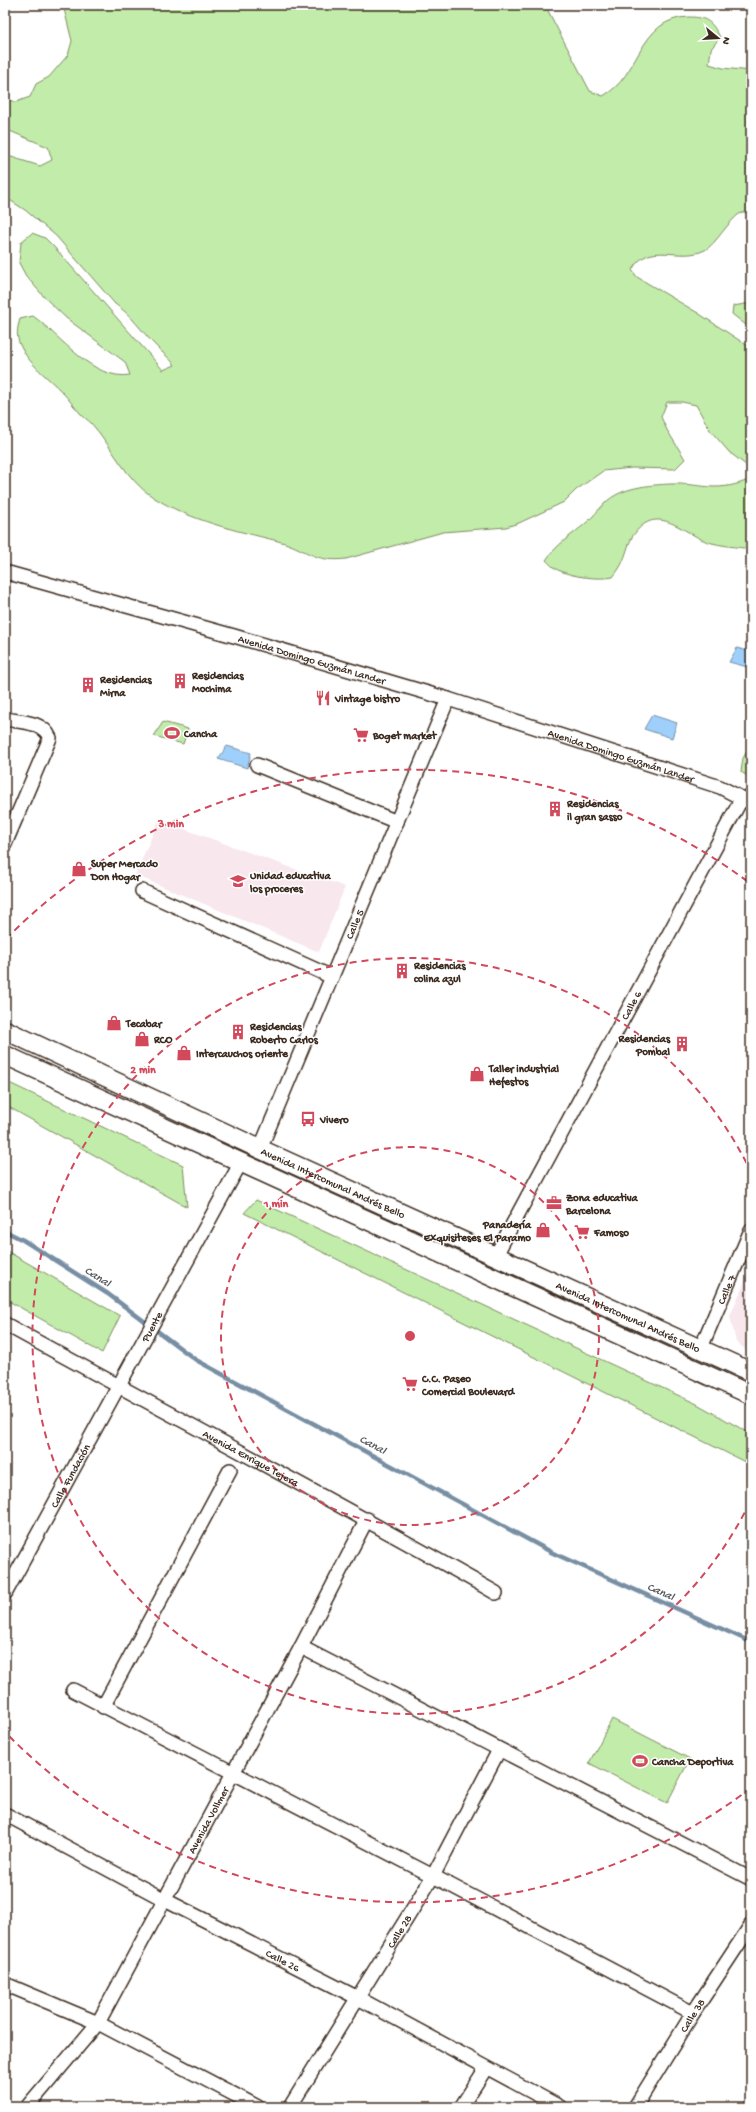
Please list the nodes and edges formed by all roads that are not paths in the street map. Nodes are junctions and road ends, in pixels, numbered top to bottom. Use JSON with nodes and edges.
{"nodes":[{"id":1,"x":5,"y":572,"type":"edge"},
{"id":2,"x":448,"y":699,"type":"junction"},
{"id":3,"x":5,"y":719,"type":"edge"},
{"id":4,"x":257,"y":766,"type":"dead end"},
{"id":5,"x":747,"y":800,"type":"edge"},
{"id":6,"x":397,"y":822,"type":"junction"},
{"id":7,"x":5,"y":844,"type":"edge"},
{"id":8,"x":142,"y":891,"type":"dead end"},
{"id":9,"x":332,"y":977,"type":"junction"},
{"id":10,"x":5,"y":1030,"type":"edge"},
{"id":11,"x":5,"y":1055,"type":"edge"},
{"id":12,"x":260,"y":1149,"type":"junction"},
{"id":13,"x":240,"y":1164,"type":"junction"},
{"id":14,"x":751,"y":1230,"type":"edge"},
{"id":15,"x":496,"y":1255,"type":"junction"},
{"id":16,"x":5,"y":1324,"type":"edge"},
{"id":17,"x":700,"y":1350,"type":"junction"},
{"id":18,"x":134,"y":1357,"type":"joint"},
{"id":19,"x":751,"y":1372,"type":"edge"},
{"id":20,"x":118,"y":1387,"type":"junction"},
{"id":21,"x":751,"y":1395,"type":"edge"},
{"id":22,"x":230,"y":1470,"type":"dead end"},
{"id":23,"x":367,"y":1519,"type":"junction"},
{"id":24,"x":496,"y":1593,"type":"dead end"},
{"id":25,"x":5,"y":1594,"type":"edge"},
{"id":26,"x":301,"y":1647,"type":"junction"},
{"id":27,"x":73,"y":1690,"type":"dead end"},
{"id":28,"x":103,"y":1707,"type":"junction"},
{"id":29,"x":499,"y":1750,"type":"junction"},
{"id":30,"x":233,"y":1773,"type":"junction"},
{"id":31,"x":5,"y":1814,"type":"edge"},
{"id":32,"x":433,"y":1876,"type":"junction"},
{"id":33,"x":751,"y":1879,"type":"edge"},
{"id":34,"x":165,"y":1900,"type":"junction"},
{"id":35,"x":751,"y":1925,"type":"edge"},
{"id":36,"x":5,"y":1984,"type":"edge"},
{"id":37,"x":358,"y":1998,"type":"junction"},
{"id":38,"x":693,"y":2013,"type":"junction"},
{"id":39,"x":98,"y":2023,"type":"junction"},
{"id":40,"x":486,"y":2068,"type":"junction"},
{"id":41,"x":27,"y":2107,"type":"edge"},
{"id":42,"x":258,"y":2107,"type":"edge"},
{"id":43,"x":290,"y":2107,"type":"edge"},
{"id":44,"x":461,"y":2107,"type":"edge"},
{"id":45,"x":560,"y":2107,"type":"edge"},
{"id":46,"x":635,"y":2107,"type":"edge"}],
"edges":[{"from":1,"to":2,"type":"street","name":"Avenida Domingo Guzmán Lander"},
{"from":2,"to":5,"type":"street","name":"Avenida Domingo Guzmán Lander"},
{"from":2,"to":6,"type":"street","name":"Calle 5"},
{"from":3,"to":7,"type":"street"},
{"from":4,"to":6,"type":"street"},
{"from":5,"to":15,"type":"street","name":"Calle 6"},
{"from":6,"to":9,"type":"street","name":"Calle 5"},
{"from":8,"to":9,"type":"street"},
{"from":9,"to":12,"type":"street","name":"Calle 5"},
{"from":10,"to":12,"type":"main road","name":"Avenida Intercomunal Andrés Bello"},
{"from":11,"to":13,"type":"main road","name":"Avenida Intercomunal Andrés Bello"},
{"from":12,"to":15,"type":"main road","name":"Avenida Intercomunal Andrés Bello"},
{"from":13,"to":18,"type":"street","name":"Puente"},
{"from":13,"to":21,"type":"main road","name":"Avenida Intercomunal Andrés Bello"},
{"from":14,"to":17,"type":"street","name":"Calle 7"},
{"from":15,"to":17,"type":"main road","name":"Avenida Intercomunal Andrés Bello"},
{"from":16,"to":20,"type":"street","name":"Avenida Enrique Tejera"},
{"from":17,"to":19,"type":"main road","name":"Avenida Intercomunal Andrés Bello"},
{"from":18,"to":20,"type":"street","name":"Calle Fundación"},
{"from":20,"to":23,"type":"street","name":"Avenida Enrique Tejera"},
{"from":20,"to":25,"type":"street","name":"Calle Fundación"},
{"from":22,"to":28,"type":"street"},
{"from":23,"to":24,"type":"street","name":"Avenida Enrique Tejera"},
{"from":23,"to":26,"type":"street","name":"Avenida Vollmer"},
{"from":26,"to":29,"type":"street"},
{"from":26,"to":30,"type":"street","name":"Avenida Vollmer"},
{"from":27,"to":28,"type":"street"},
{"from":28,"to":30,"type":"street"},
{"from":29,"to":32,"type":"street","name":"Calle 28"},
{"from":29,"to":33,"type":"street"},
{"from":30,"to":32,"type":"street"},
{"from":30,"to":34,"type":"street","name":"Avenida Vollmer"},
{"from":31,"to":34,"type":"street","name":"Calle 26"},
{"from":32,"to":37,"type":"street","name":"Calle 28"},
{"from":32,"to":38,"type":"street"},
{"from":34,"to":37,"type":"street","name":"Calle 26"},
{"from":34,"to":39,"type":"street","name":"Avenida Vollmer"},
{"from":35,"to":38,"type":"street","name":"Calle 38"},
{"from":36,"to":39,"type":"street"},
{"from":37,"to":40,"type":"street","name":"Calle 26"},
{"from":37,"to":43,"type":"street","name":"Calle 28"},
{"from":38,"to":46,"type":"street","name":"Calle 38"},
{"from":39,"to":41,"type":"street","name":"Avenida Vollmer"},
{"from":39,"to":42,"type":"street"},
{"from":40,"to":44,"type":"street"},
{"from":40,"to":45,"type":"street","name":"Calle 26"}]}
